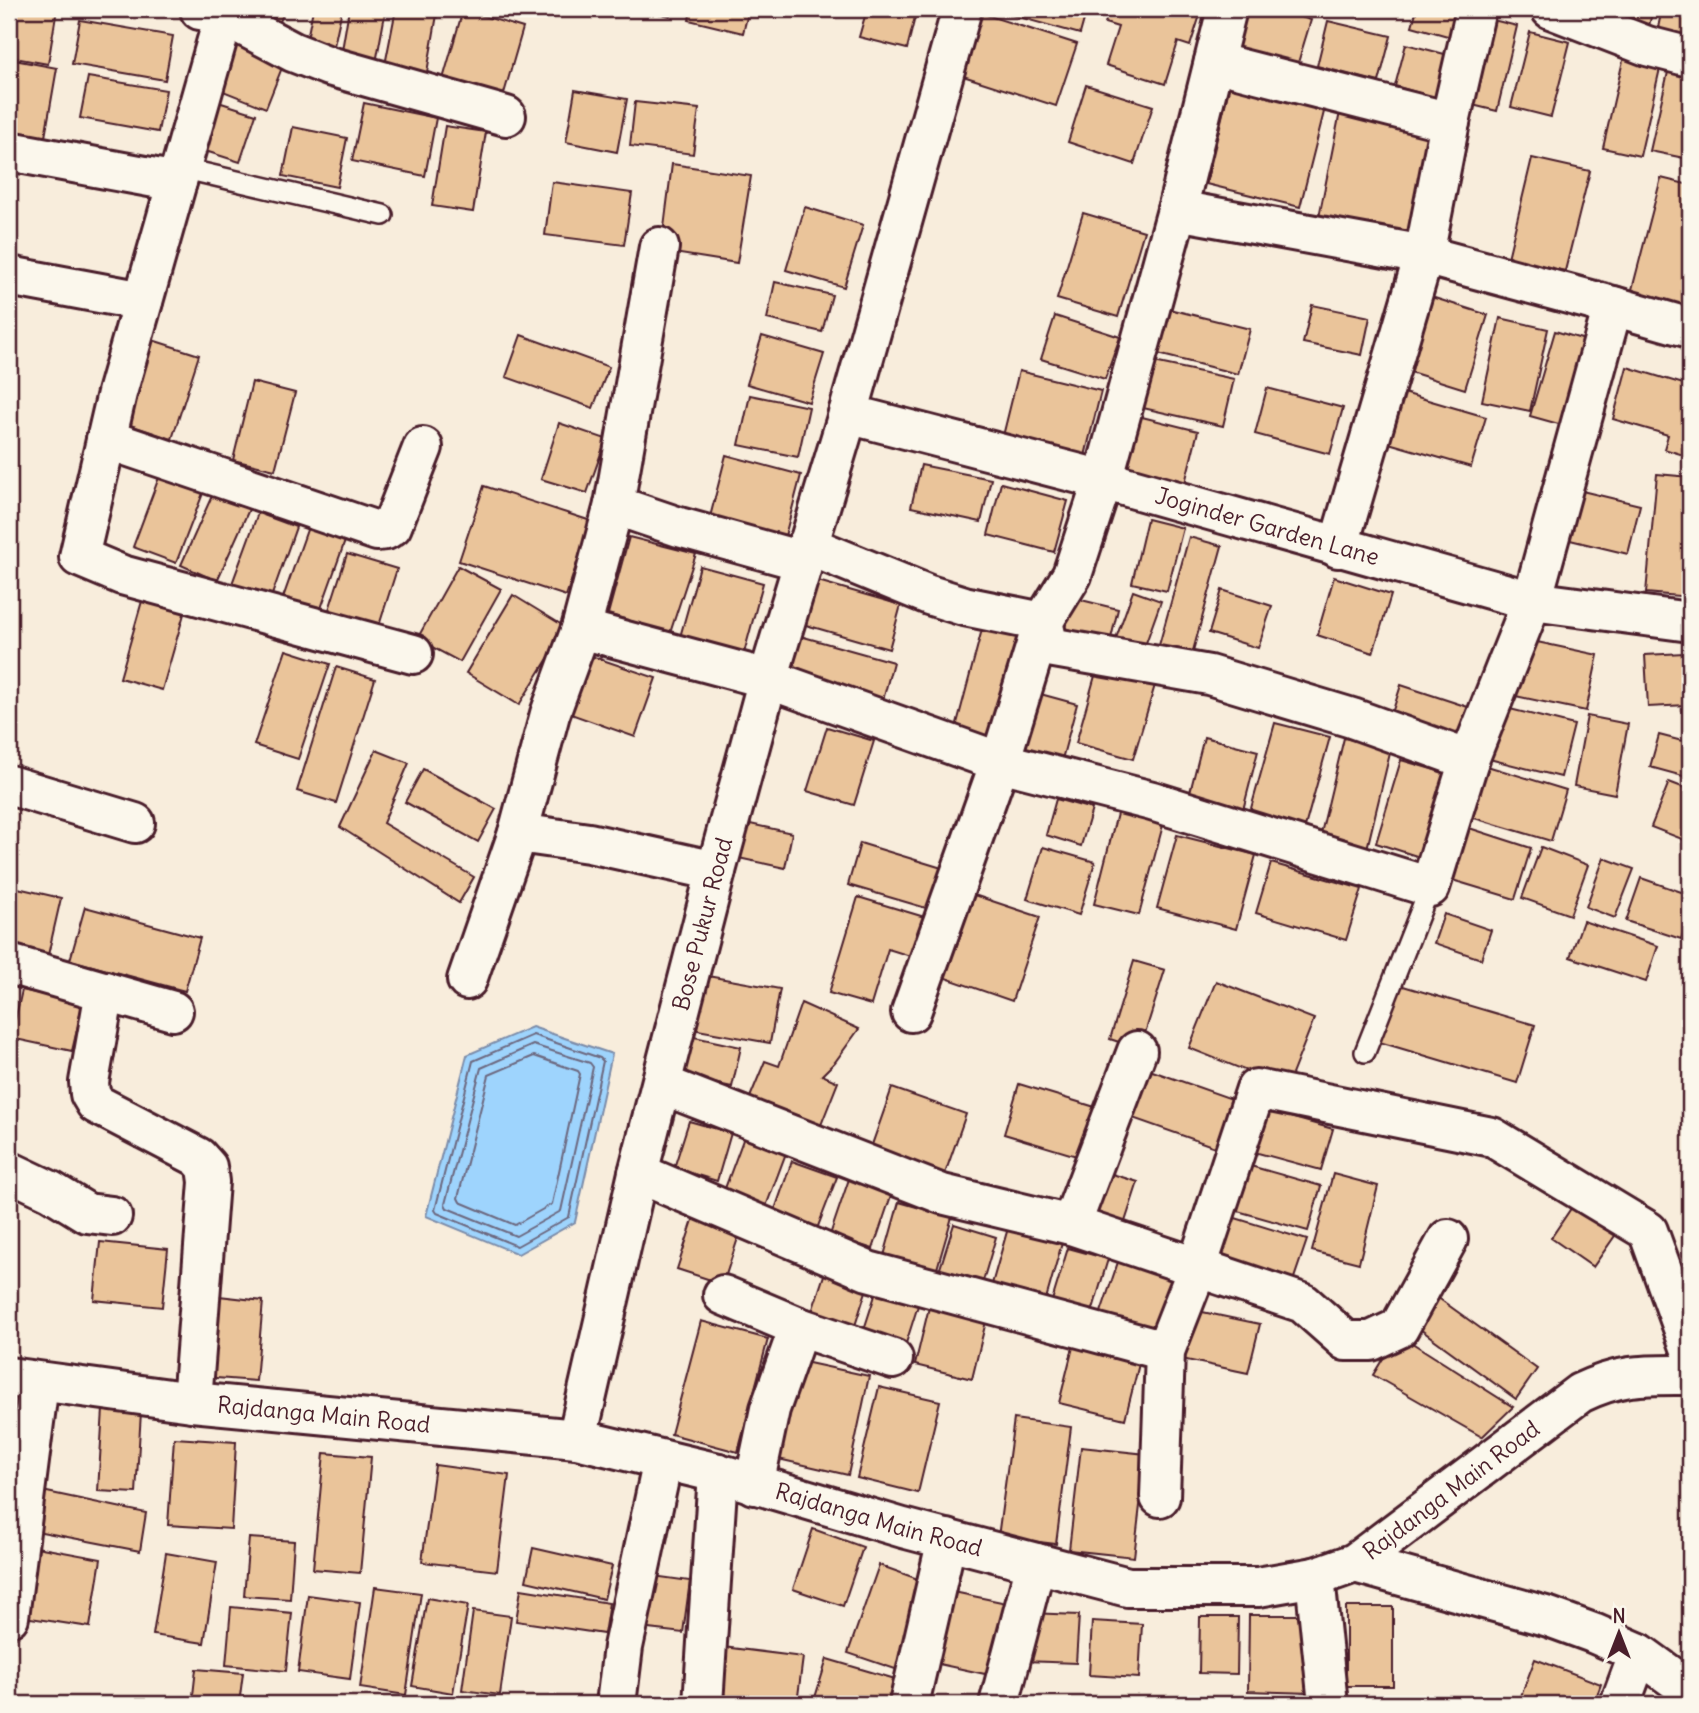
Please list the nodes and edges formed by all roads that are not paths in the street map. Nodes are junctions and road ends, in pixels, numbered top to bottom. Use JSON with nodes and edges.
{"nodes":[{"id":1,"x":962,"y":9,"type":"edge"},
{"id":2,"x":1227,"y":9,"type":"edge"},
{"id":3,"x":1476,"y":9,"type":"edge"},
{"id":4,"x":1551,"y":9,"type":"edge"},
{"id":5,"x":211,"y":10,"type":"edge"},
{"id":6,"x":1690,"y":57,"type":"edge"},
{"id":7,"x":1214,"y":62,"type":"junction"},
{"id":8,"x":506,"y":116,"type":"dead end"},
{"id":9,"x":1450,"y":121,"type":"junction"},
{"id":10,"x":9,"y":150,"type":"edge"},
{"id":11,"x":179,"y":175,"type":"junction"},
{"id":12,"x":1177,"y":210,"type":"junction"},
{"id":13,"x":383,"y":215,"type":"dead end"},
{"id":14,"x":659,"y":247,"type":"dead end"},
{"id":15,"x":1424,"y":255,"type":"junction"},
{"id":16,"x":9,"y":276,"type":"edge"},
{"id":17,"x":143,"y":301,"type":"junction"},
{"id":18,"x":1613,"y":306,"type":"junction"},
{"id":19,"x":1690,"y":328,"type":"edge"},
{"id":20,"x":848,"y":414,"type":"junction"},
{"id":21,"x":106,"y":439,"type":"junction"},
{"id":22,"x":423,"y":447,"type":"dead end"},
{"id":23,"x":1103,"y":480,"type":"junction"},
{"id":24,"x":614,"y":505,"type":"junction"},
{"id":25,"x":1338,"y":548,"type":"junction"},
{"id":26,"x":805,"y":553,"type":"junction"},
{"id":27,"x":1532,"y":601,"type":"junction"},
{"id":28,"x":1043,"y":622,"type":"junction"},
{"id":29,"x":1690,"y":622,"type":"edge"},
{"id":30,"x":581,"y":629,"type":"junction"},
{"id":31,"x":413,"y":654,"type":"dead end"},
{"id":32,"x":768,"y":679,"type":"junction"},
{"id":33,"x":1469,"y":760,"type":"junction"},
{"id":34,"x":1000,"y":762,"type":"junction"},
{"id":35,"x":9,"y":785,"type":"edge"},
{"id":36,"x":135,"y":823,"type":"dead end"},
{"id":37,"x":518,"y":833,"type":"junction"},
{"id":38,"x":716,"y":871,"type":"junction"},
{"id":39,"x":1430,"y":887,"type":"junction"},
{"id":40,"x":9,"y":964,"type":"edge"},
{"id":41,"x":467,"y":980,"type":"dead end"},
{"id":42,"x":105,"y":991,"type":"junction"},
{"id":43,"x":173,"y":1011,"type":"dead end"},
{"id":44,"x":911,"y":1012,"type":"dead end"},
{"id":45,"x":1137,"y":1051,"type":"dead end"},
{"id":46,"x":1365,"y":1052,"type":"dead end"},
{"id":47,"x":663,"y":1085,"type":"junction"},
{"id":48,"x":9,"y":1171,"type":"edge"},
{"id":49,"x":638,"y":1173,"type":"junction"},
{"id":50,"x":112,"y":1216,"type":"dead end"},
{"id":51,"x":1071,"y":1225,"type":"junction"},
{"id":52,"x":1448,"y":1239,"type":"dead end"},
{"id":53,"x":1196,"y":1268,"type":"junction"},
{"id":54,"x":723,"y":1295,"type":"dead end"},
{"id":55,"x":799,"y":1327,"type":"junction"},
{"id":56,"x":1690,"y":1346,"type":"edge"},
{"id":57,"x":1165,"y":1351,"type":"junction"},
{"id":58,"x":893,"y":1359,"type":"dead end"},
{"id":59,"x":1690,"y":1375,"type":"edge"},
{"id":60,"x":24,"y":1380,"type":"edge"},
{"id":61,"x":192,"y":1402,"type":"junction"},
{"id":62,"x":577,"y":1439,"type":"junction"},
{"id":63,"x":663,"y":1460,"type":"junction"},
{"id":64,"x":736,"y":1479,"type":"junction"},
{"id":65,"x":1160,"y":1497,"type":"dead end"},
{"id":66,"x":947,"y":1539,"type":"junction"},
{"id":67,"x":1036,"y":1563,"type":"junction"},
{"id":68,"x":1355,"y":1563,"type":"junction"},
{"id":69,"x":1315,"y":1577,"type":"junction"},
{"id":70,"x":9,"y":1615,"type":"edge"},
{"id":71,"x":1639,"y":1653,"type":"junction"},
{"id":72,"x":1690,"y":1690,"type":"edge"},
{"id":73,"x":616,"y":1704,"type":"edge"},
{"id":74,"x":703,"y":1704,"type":"edge"},
{"id":75,"x":909,"y":1704,"type":"edge"},
{"id":76,"x":999,"y":1704,"type":"edge"},
{"id":77,"x":1328,"y":1704,"type":"edge"},
{"id":78,"x":1620,"y":1704,"type":"edge"}],
"edges":[{"from":1,"to":20,"type":"street","name":"Bose Pukur Road"},
{"from":2,"to":7,"type":"street"},
{"from":3,"to":9,"type":"street"},
{"from":4,"to":6,"type":"street"},
{"from":5,"to":8,"type":"street"},
{"from":5,"to":11,"type":"street"},
{"from":7,"to":9,"type":"street"},
{"from":7,"to":12,"type":"street"},
{"from":9,"to":15,"type":"street"},
{"from":10,"to":11,"type":"street"},
{"from":11,"to":13,"type":"lane"},
{"from":11,"to":17,"type":"street"},
{"from":12,"to":15,"type":"street"},
{"from":12,"to":23,"type":"street"},
{"from":14,"to":24,"type":"street"},
{"from":15,"to":18,"type":"street"},
{"from":15,"to":25,"type":"street"},
{"from":16,"to":17,"type":"street"},
{"from":17,"to":21,"type":"street"},
{"from":18,"to":19,"type":"street"},
{"from":18,"to":27,"type":"street"},
{"from":20,"to":23,"type":"street","name":"Joginder Garden Lane"},
{"from":20,"to":26,"type":"street","name":"Bose Pukur Road"},
{"from":21,"to":22,"type":"street"},
{"from":21,"to":31,"type":"street"},
{"from":23,"to":25,"type":"street","name":"Joginder Garden Lane"},
{"from":23,"to":28,"type":"street"},
{"from":24,"to":26,"type":"street"},
{"from":24,"to":30,"type":"street"},
{"from":25,"to":27,"type":"street","name":"Joginder Garden Lane"},
{"from":26,"to":28,"type":"street"},
{"from":26,"to":32,"type":"street","name":"Bose Pukur Road"},
{"from":27,"to":29,"type":"street","name":"Joginder Garden Lane"},
{"from":27,"to":33,"type":"street"},
{"from":28,"to":33,"type":"street"},
{"from":28,"to":34,"type":"street"},
{"from":30,"to":32,"type":"street"},
{"from":30,"to":37,"type":"street"},
{"from":32,"to":34,"type":"street"},
{"from":32,"to":38,"type":"street","name":"Bose Pukur Road"},
{"from":33,"to":39,"type":"street"},
{"from":34,"to":39,"type":"street"},
{"from":34,"to":44,"type":"street"},
{"from":35,"to":36,"type":"street"},
{"from":37,"to":38,"type":"street"},
{"from":37,"to":41,"type":"street"},
{"from":38,"to":47,"type":"street","name":"Bose Pukur Road"},
{"from":39,"to":46,"type":"lane"},
{"from":40,"to":42,"type":"street"},
{"from":42,"to":43,"type":"street"},
{"from":42,"to":61,"type":"street"},
{"from":45,"to":51,"type":"street"},
{"from":47,"to":49,"type":"street","name":"Bose Pukur Road"},
{"from":47,"to":51,"type":"street"},
{"from":48,"to":50,"type":"street"},
{"from":49,"to":57,"type":"street"},
{"from":49,"to":62,"type":"street","name":"Bose Pukur Road"},
{"from":51,"to":53,"type":"street"},
{"from":52,"to":53,"type":"street"},
{"from":53,"to":56,"type":"street"},
{"from":53,"to":57,"type":"street"},
{"from":54,"to":55,"type":"street"},
{"from":55,"to":58,"type":"street"},
{"from":55,"to":64,"type":"street"},
{"from":57,"to":65,"type":"street"},
{"from":59,"to":68,"type":"street","name":"Rajdanga Main Road"},
{"from":60,"to":61,"type":"street","name":"Rajdanga Main Road"},
{"from":60,"to":70,"type":"street"},
{"from":61,"to":62,"type":"street","name":"Rajdanga Main Road"},
{"from":62,"to":63,"type":"street","name":"Rajdanga Main Road"},
{"from":63,"to":64,"type":"street","name":"Rajdanga Main Road"},
{"from":63,"to":73,"type":"street"},
{"from":64,"to":66,"type":"street","name":"Rajdanga Main Road"},
{"from":64,"to":74,"type":"street"},
{"from":66,"to":67,"type":"street","name":"Rajdanga Main Road"},
{"from":66,"to":75,"type":"street"},
{"from":67,"to":69,"type":"street","name":"Rajdanga Main Road"},
{"from":67,"to":76,"type":"street"},
{"from":68,"to":69,"type":"street","name":"Rajdanga Main Road"},
{"from":68,"to":71,"type":"street"},
{"from":69,"to":77,"type":"street"},
{"from":71,"to":72,"type":"street"},
{"from":71,"to":78,"type":"street"}]}
